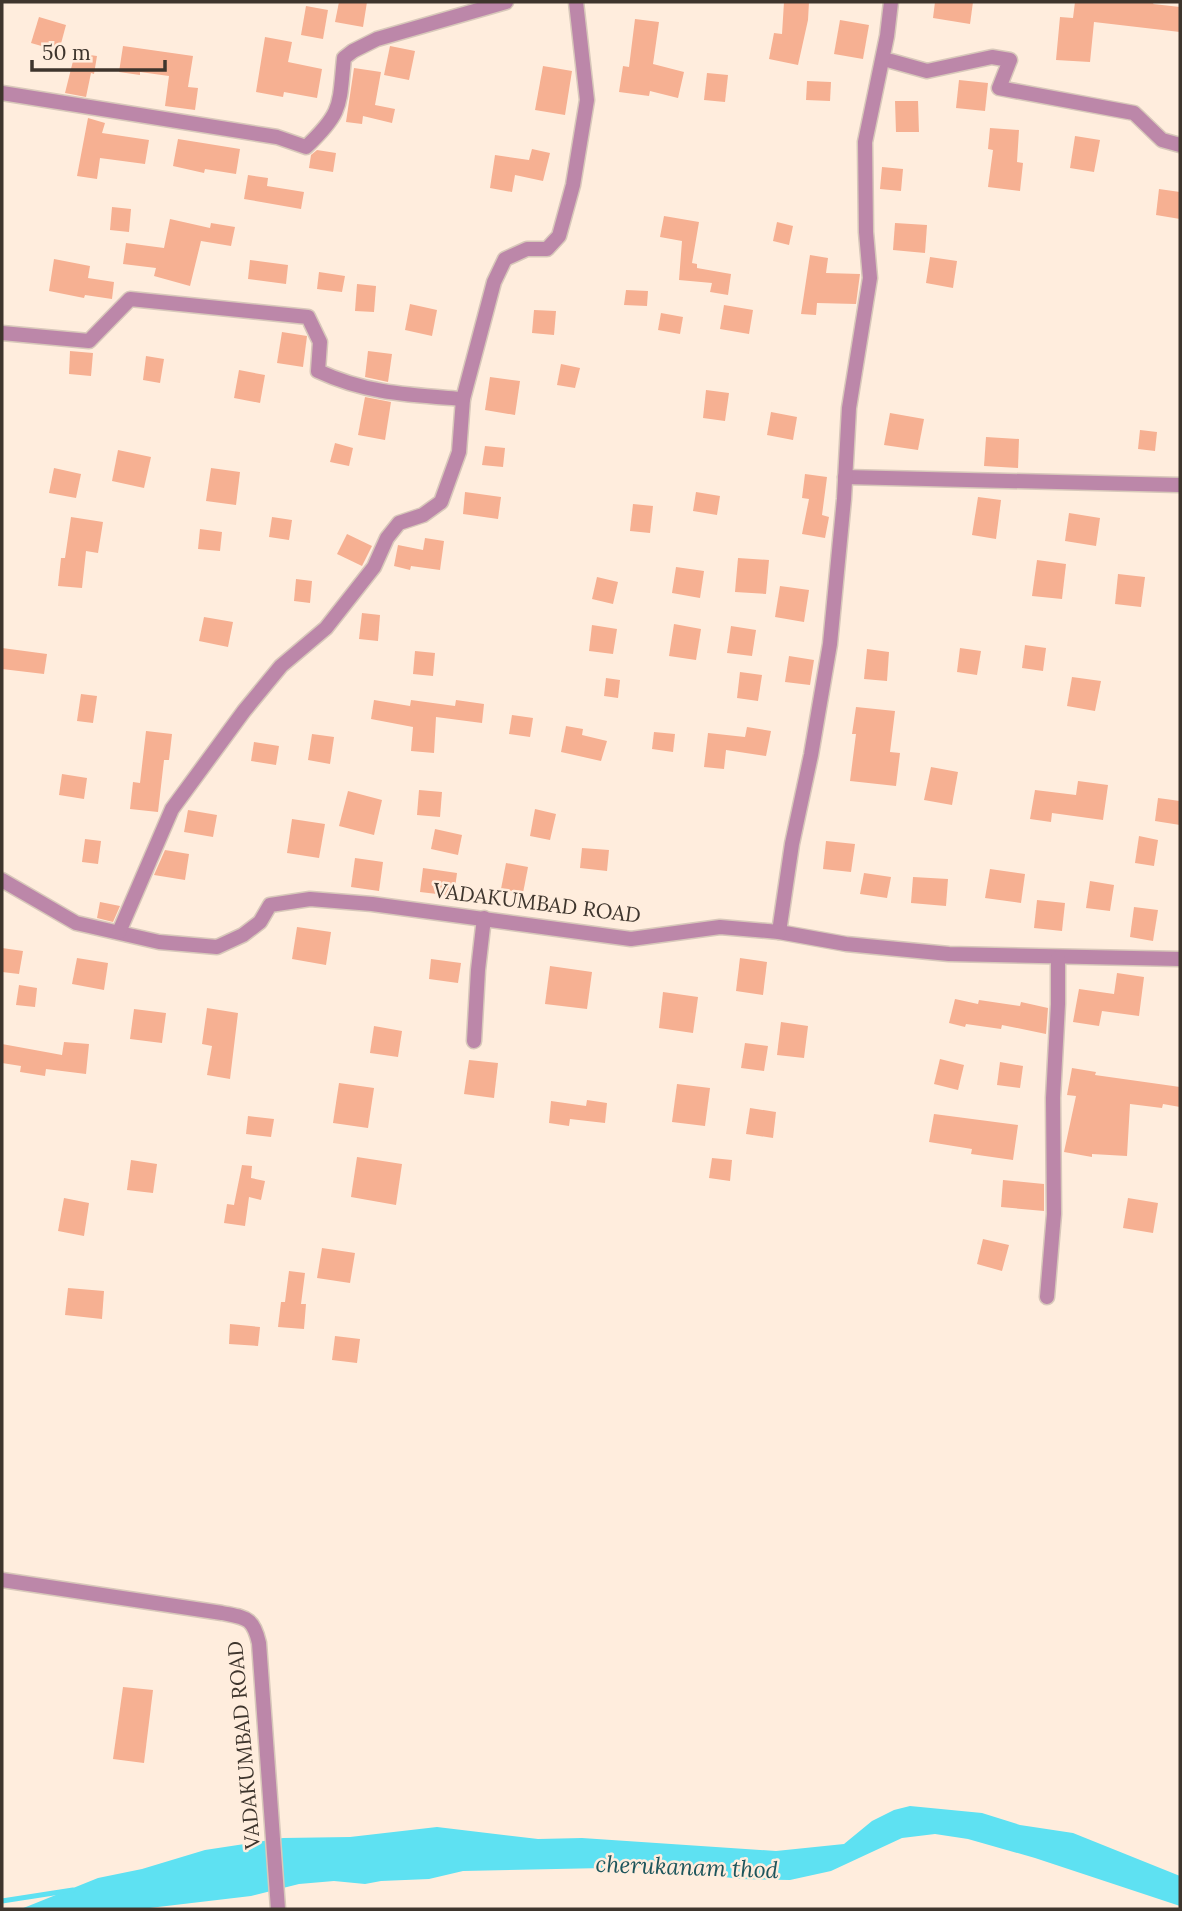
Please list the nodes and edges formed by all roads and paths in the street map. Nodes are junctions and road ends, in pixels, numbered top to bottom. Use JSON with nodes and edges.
{"nodes":[{"id":1,"x":506,"y":2,"type":"edge"},
{"id":2,"x":576,"y":2,"type":"edge"},
{"id":3,"x":891,"y":2,"type":"edge"},
{"id":4,"x":891,"y":61,"type":"dead end"},
{"id":5,"x":2,"y":93,"type":"edge"},
{"id":6,"x":1180,"y":145,"type":"edge"},
{"id":7,"x":2,"y":333,"type":"edge"},
{"id":8,"x":463,"y":399,"type":"junction"},
{"id":9,"x":845,"y":477,"type":"junction"},
{"id":10,"x":1180,"y":485,"type":"edge"},
{"id":11,"x":2,"y":880,"type":"edge"},
{"id":12,"x":484,"y":918,"type":"junction"},
{"id":13,"x":119,"y":932,"type":"junction"},
{"id":14,"x":779,"y":932,"type":"junction"},
{"id":15,"x":1058,"y":958,"type":"junction"},
{"id":16,"x":1180,"y":959,"type":"edge"},
{"id":17,"x":474,"y":1041,"type":"dead end"},
{"id":18,"x":1047,"y":1297,"type":"dead end"},
{"id":19,"x":2,"y":1580,"type":"edge"},
{"id":20,"x":278,"y":1907,"type":"edge"}],
"edges":[{"from":1,"to":5,"type":"street"},
{"from":2,"to":8,"type":"street"},
{"from":3,"to":9,"type":"street"},
{"from":4,"to":6,"type":"street"},
{"from":7,"to":8,"type":"street"},
{"from":8,"to":13,"type":"street"},
{"from":9,"to":10,"type":"street"},
{"from":9,"to":14,"type":"street"},
{"from":11,"to":13,"type":"street","name":"VADAKUMBAD ROAD"},
{"from":12,"to":13,"type":"street","name":"VADAKUMBAD ROAD"},
{"from":12,"to":14,"type":"street","name":"VADAKUMBAD ROAD"},
{"from":12,"to":17,"type":"street"},
{"from":14,"to":15,"type":"street","name":"VADAKUMBAD ROAD"},
{"from":15,"to":16,"type":"street","name":"VADAKUMBAD ROAD"},
{"from":15,"to":18,"type":"street"},
{"from":19,"to":20,"type":"street","name":"VADAKUMBAD ROAD"}]}
